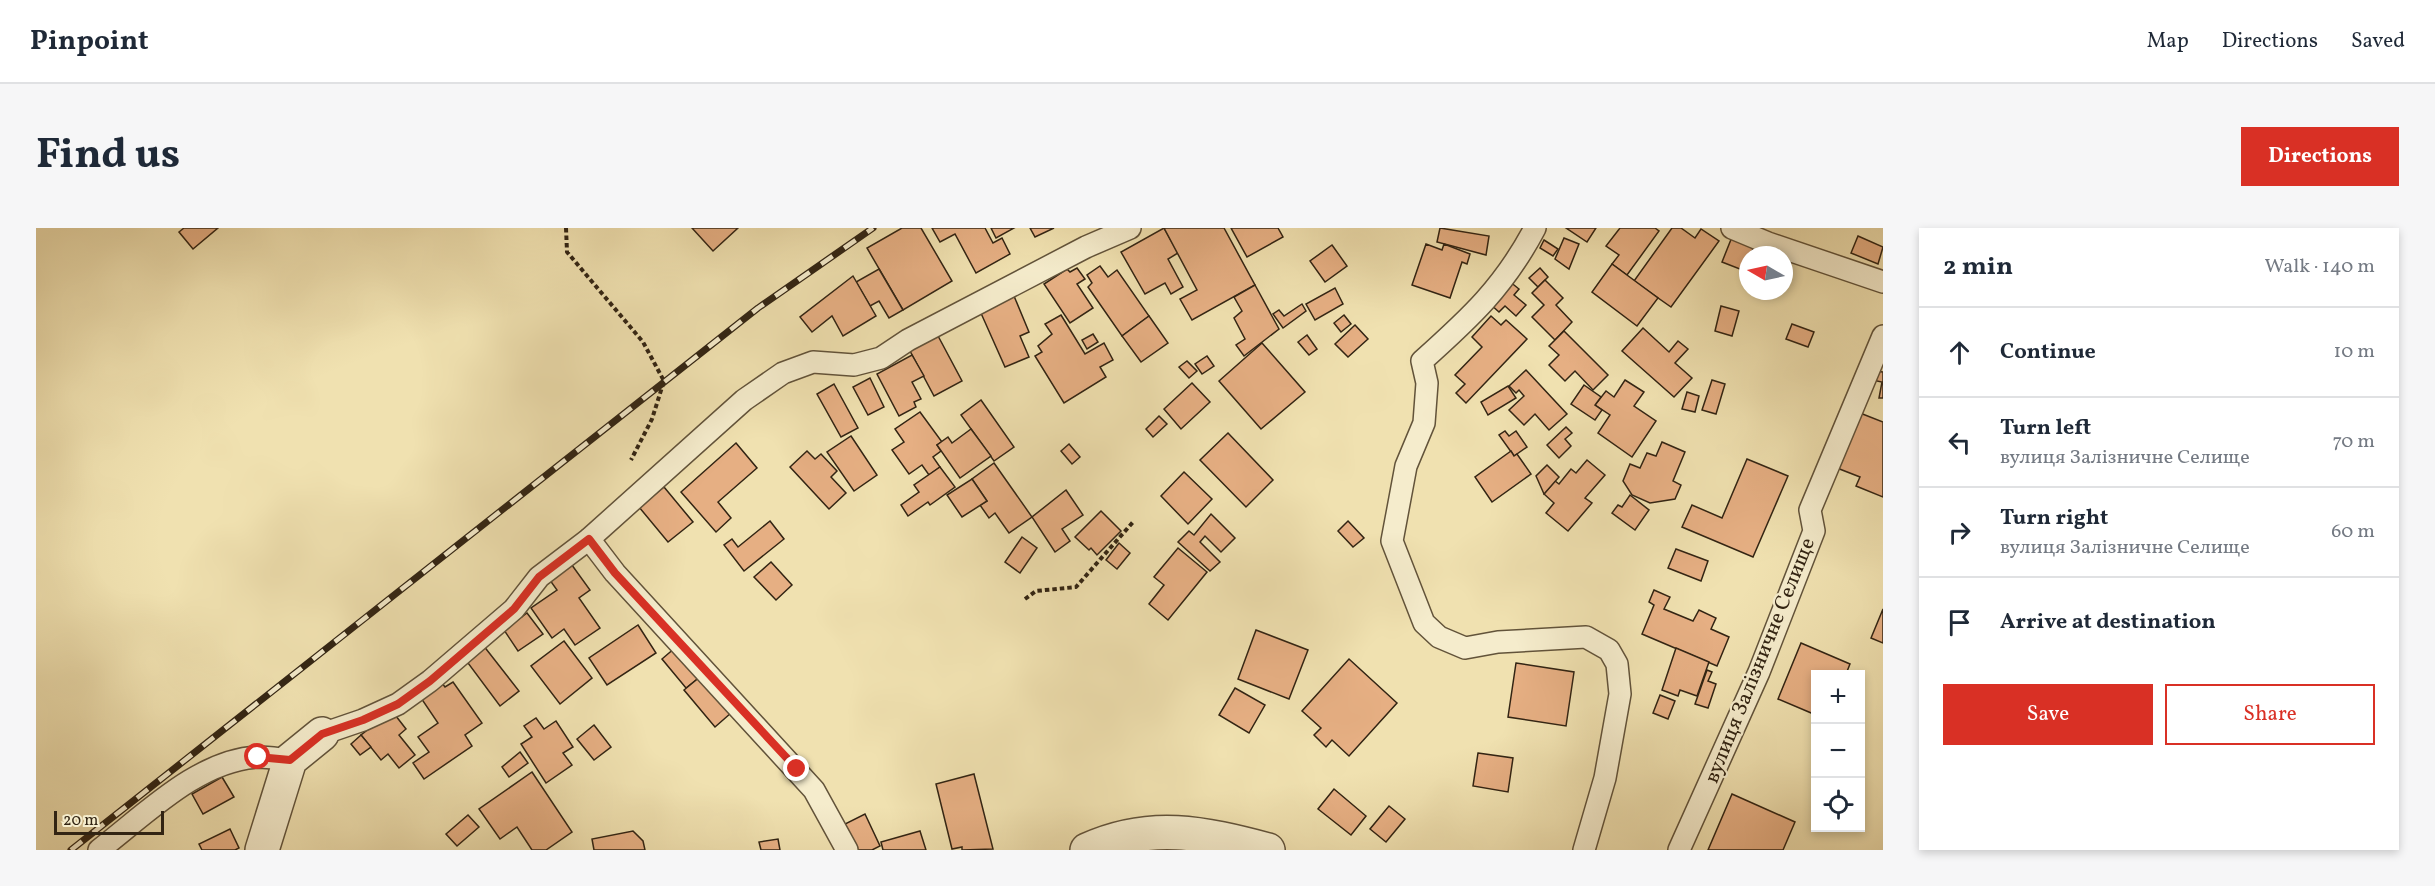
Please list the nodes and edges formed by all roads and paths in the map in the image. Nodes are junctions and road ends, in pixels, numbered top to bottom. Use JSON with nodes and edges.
{"nodes":[{"id":1,"x":566,"y":228,"type":"edge"},
{"id":2,"x":1130,"y":228,"type":"edge"},
{"id":3,"x":1535,"y":228,"type":"edge"},
{"id":4,"x":1732,"y":228,"type":"edge"},
{"id":5,"x":1883,"y":282,"type":"edge"},
{"id":6,"x":1883,"y":336,"type":"edge"},
{"id":7,"x":638,"y":496,"type":"junction"},
{"id":8,"x":1133,"y":522,"type":"dead end"},
{"id":9,"x":589,"y":539,"type":"junction"},
{"id":10,"x":1025,"y":599,"type":"dead end"},
{"id":11,"x":322,"y":734,"type":"joint"},
{"id":12,"x":290,"y":760,"type":"junction"},
{"id":13,"x":99,"y":850,"type":"edge"},
{"id":14,"x":262,"y":850,"type":"edge"},
{"id":15,"x":847,"y":850,"type":"edge"},
{"id":16,"x":1087,"y":850,"type":"edge"},
{"id":17,"x":1268,"y":850,"type":"edge"},
{"id":18,"x":1584,"y":850,"type":"edge"},
{"id":19,"x":1679,"y":850,"type":"edge"}],
"edges":[{"from":1,"to":7,"type":"path"},
{"from":2,"to":7,"type":"lane"},
{"from":3,"to":18,"type":"lane"},
{"from":4,"to":5,"type":"lane"},
{"from":6,"to":19,"type":"lane","name":"вулиця Залізничне Селище"},
{"from":7,"to":9,"type":"lane"},
{"from":8,"to":10,"type":"path"},
{"from":9,"to":11,"type":"lane"},
{"from":9,"to":15,"type":"lane"},
{"from":11,"to":12,"type":"street"},
{"from":12,"to":13,"type":"lane"},
{"from":12,"to":14,"type":"street"},
{"from":16,"to":17,"type":"street"}]}
